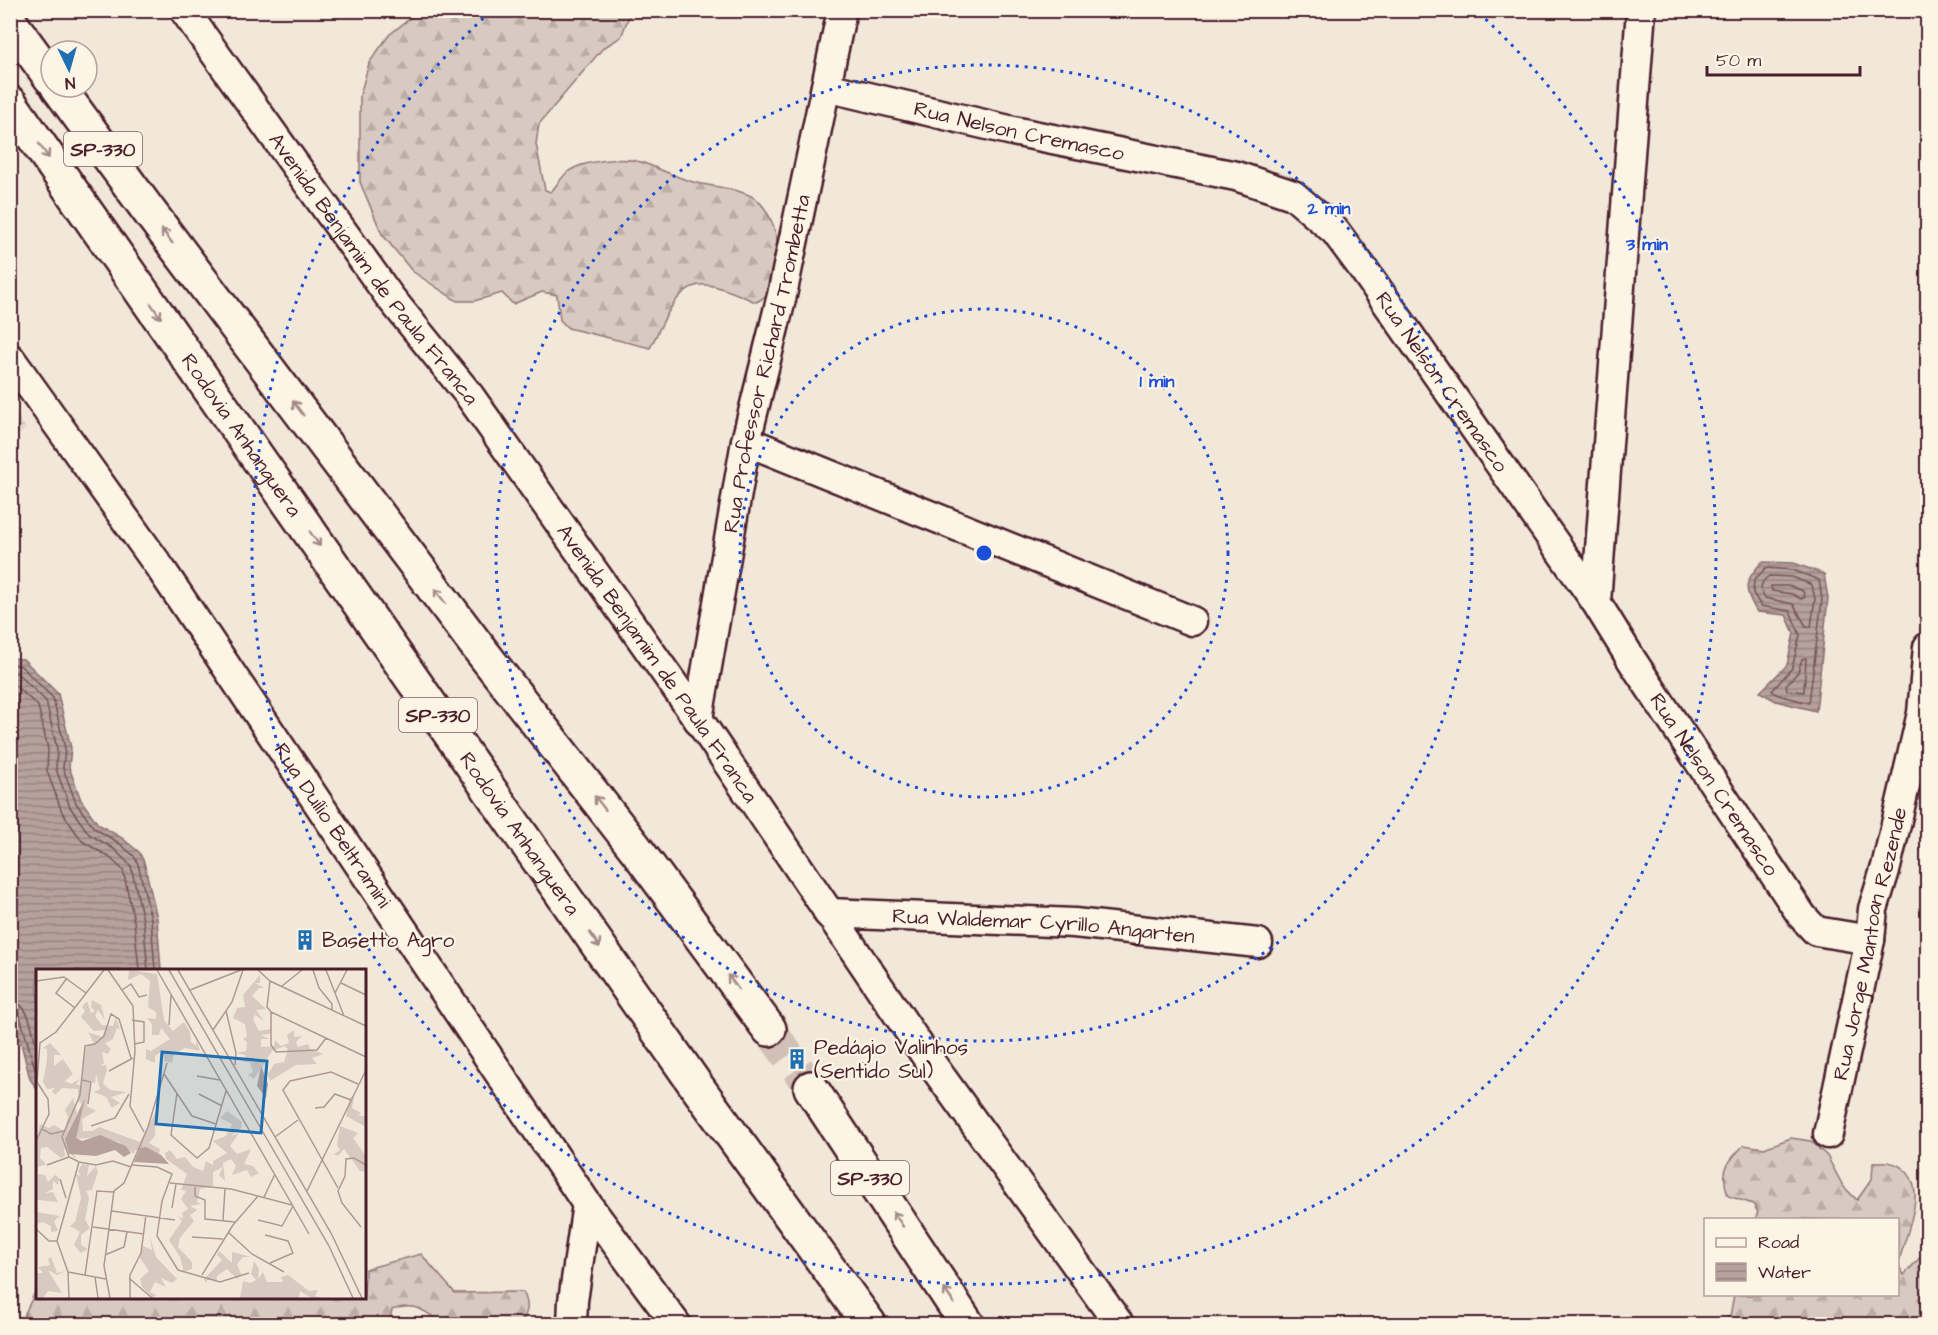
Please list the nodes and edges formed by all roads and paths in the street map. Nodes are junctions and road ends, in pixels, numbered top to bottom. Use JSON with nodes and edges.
{"nodes":[{"id":1,"x":184,"y":10,"type":"edge"},
{"id":2,"x":843,"y":10,"type":"edge"},
{"id":3,"x":1641,"y":10,"type":"edge"},
{"id":4,"x":10,"y":22,"type":"edge"},
{"id":5,"x":39,"y":62,"type":"edge"},
{"id":6,"x":826,"y":87,"type":"junction"},
{"id":7,"x":67,"y":99,"type":"edge"},
{"id":8,"x":10,"y":103,"type":"edge"},
{"id":9,"x":10,"y":358,"type":"edge"},
{"id":10,"x":746,"y":441,"type":"junction"},
{"id":11,"x":1596,"y":602,"type":"junction"},
{"id":12,"x":1192,"y":621,"type":"dead end"},
{"id":13,"x":1928,"y":647,"type":"edge"},
{"id":14,"x":698,"y":719,"type":"junction"},
{"id":15,"x":828,"y":913,"type":"junction"},
{"id":16,"x":1870,"y":940,"type":"junction"},
{"id":17,"x":1258,"y":943,"type":"dead end"},
{"id":18,"x":769,"y":1029,"type":"tunnel mouth"},
{"id":19,"x":811,"y":1088,"type":"tunnel mouth"},
{"id":20,"x":1828,"y":1134,"type":"dead end"},
{"id":21,"x":587,"y":1203,"type":"junction"},
{"id":22,"x":572,"y":1324,"type":"edge"},
{"id":23,"x":676,"y":1324,"type":"edge"},
{"id":24,"x":869,"y":1324,"type":"edge"},
{"id":25,"x":967,"y":1324,"type":"edge"},
{"id":26,"x":1119,"y":1324,"type":"edge"}],
"edges":[{"from":1,"to":14,"type":"street","name":"Avenida Benjamim de Paula Franca"},
{"from":2,"to":6,"type":"street","name":"Rua Professor Richard Trombetta"},
{"from":3,"to":11,"type":"street"},
{"from":4,"to":5,"type":"highway"},
{"from":6,"to":10,"type":"street","name":"Rua Professor Richard Trombetta"},
{"from":6,"to":11,"type":"street","name":"Rua Nelson Cremasco"},
{"from":18,"to":7,"type":"highway","number":"SP-330","one_way":true},
{"from":8,"to":24,"type":"highway","name":"Rodovia Anhanguera","number":"SP-330","one_way":true},
{"from":9,"to":21,"type":"street","name":"Rua Duílio Beltramini"},
{"from":10,"to":12,"type":"street"},
{"from":10,"to":14,"type":"street","name":"Rua Professor Richard Trombetta"},
{"from":11,"to":16,"type":"street","name":"Rua Nelson Cremasco"},
{"from":13,"to":16,"type":"street","name":"Rua Jorge Mantoan Rezende"},
{"from":14,"to":15,"type":"street","name":"Avenida Benjamim de Paula Franca"},
{"from":15,"to":17,"type":"street","name":"Rua Waldemar Cyrillo Angarten"},
{"from":15,"to":26,"type":"street","name":"Avenida Benjamim de Paula Franca"},
{"from":16,"to":20,"type":"street","name":"Rua Jorge Mantoan Rezende"},
{"from":25,"to":19,"type":"highway","number":"SP-330","one_way":true},
{"from":21,"to":22,"type":"street"},
{"from":21,"to":23,"type":"street","name":"Rua Duílio Beltramini"}]}
